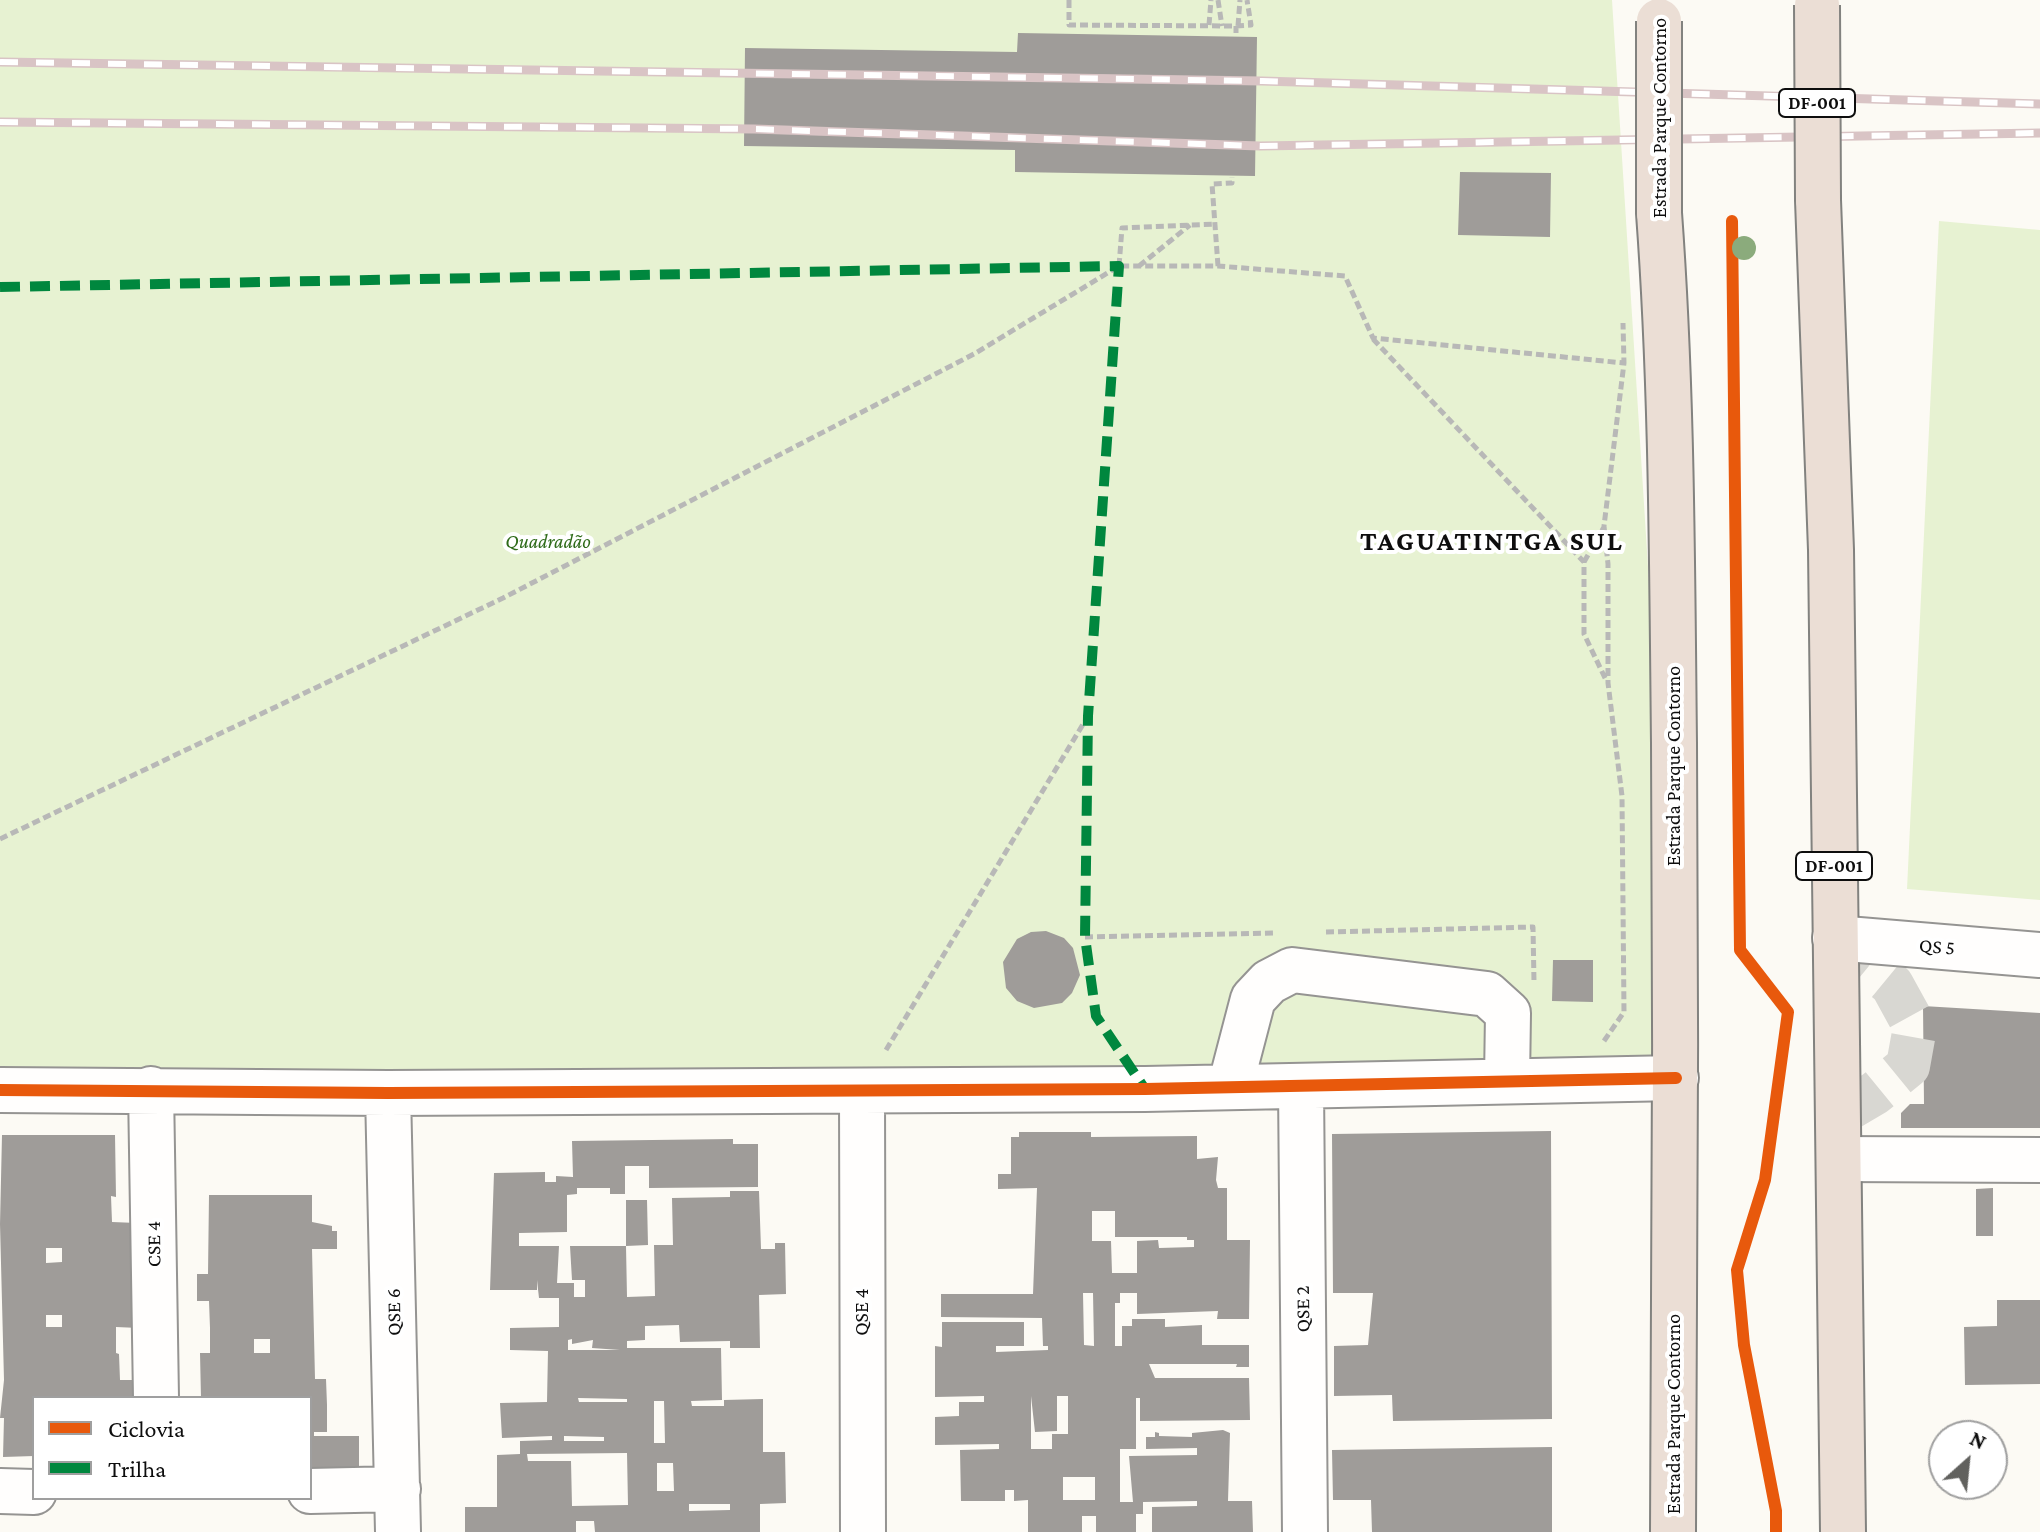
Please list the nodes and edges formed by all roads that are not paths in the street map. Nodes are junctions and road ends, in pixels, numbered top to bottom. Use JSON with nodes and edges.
{"nodes":[{"id":1,"x":1816,"y":3,"type":"edge"},
{"id":2,"x":1660,"y":10,"type":"edge"},
{"id":3,"x":1835,"y":938,"type":"junction"},
{"id":4,"x":2040,"y":955,"type":"edge"},
{"id":5,"x":1676,"y":1078,"type":"junction"},
{"id":6,"x":1507,"y":1080,"type":"junction"},
{"id":7,"x":1301,"y":1086,"type":"junction"},
{"id":8,"x":1230,"y":1087,"type":"junction"},
{"id":9,"x":151,"y":1089,"type":"junction"},
{"id":10,"x":0,"y":1090,"type":"edge"},
{"id":11,"x":862,"y":1091,"type":"junction"},
{"id":12,"x":388,"y":1093,"type":"junction"},
{"id":13,"x":1839,"y":1159,"type":"junction"},
{"id":14,"x":2040,"y":1160,"type":"edge"},
{"id":15,"x":156,"y":1396,"type":"edge"},
{"id":16,"x":398,"y":1489,"type":"junction"},
{"id":17,"x":0,"y":1491,"type":"edge"},
{"id":18,"x":312,"y":1491,"type":"edge"},
{"id":19,"x":32,"y":1492,"type":"edge"},
{"id":20,"x":398,"y":1532,"type":"edge"},
{"id":21,"x":863,"y":1532,"type":"edge"},
{"id":22,"x":1305,"y":1532,"type":"edge"},
{"id":23,"x":1673,"y":1532,"type":"edge"},
{"id":24,"x":1843,"y":1532,"type":"edge"}],
"edges":[{"from":1,"to":3,"type":"highway","number":"DF-001","bridge":true},
{"from":2,"to":5,"type":"highway","name":"Estrada Parque Contorno","bridge":true},
{"from":3,"to":4,"type":"street","name":"QS 5"},
{"from":3,"to":13,"type":"highway","number":"DF-001"},
{"from":5,"to":6,"type":"street"},
{"from":5,"to":23,"type":"highway","name":"Estrada Parque Contorno"},
{"from":6,"to":7,"type":"street"},
{"from":6,"to":8,"type":"street"},
{"from":7,"to":8,"type":"street"},
{"from":7,"to":22,"type":"street","name":"QSE 2"},
{"from":8,"to":11,"type":"street"},
{"from":9,"to":10,"type":"street"},
{"from":9,"to":12,"type":"street"},
{"from":9,"to":15,"type":"street","name":"CSE 4"},
{"from":11,"to":12,"type":"street"},
{"from":11,"to":21,"type":"street","name":"QSE 4"},
{"from":12,"to":16,"type":"street","name":"QSE 6"},
{"from":13,"to":14,"type":"street"},
{"from":13,"to":24,"type":"highway","number":"DF-001"},
{"from":16,"to":18,"type":"street"},
{"from":16,"to":20,"type":"street","name":"QSE 6"},
{"from":17,"to":19,"type":"street"}]}
